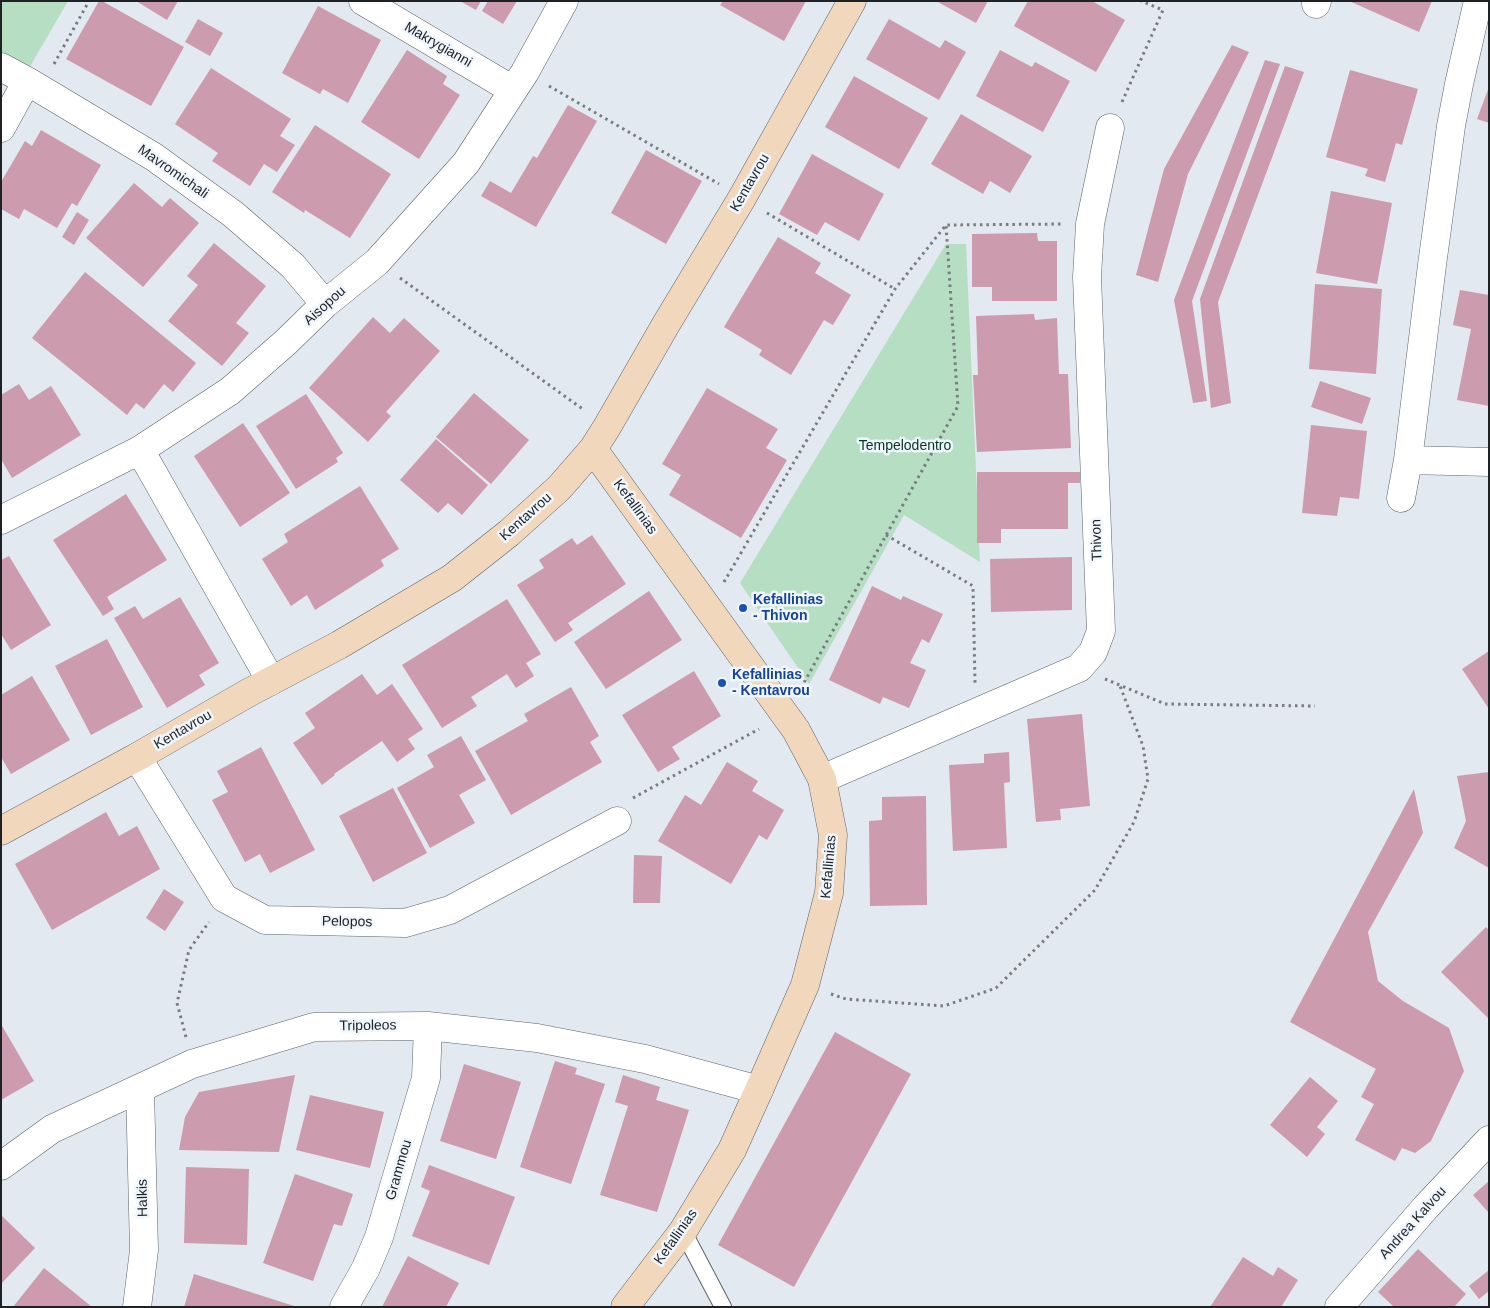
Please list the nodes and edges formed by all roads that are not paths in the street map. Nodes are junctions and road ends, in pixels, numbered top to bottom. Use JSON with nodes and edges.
{"nodes":[{"id":1,"x":363,"y":1,"type":"edge"},
{"id":2,"x":564,"y":1,"type":"edge"},
{"id":3,"x":852,"y":1,"type":"edge"},
{"id":4,"x":1478,"y":1,"type":"edge"},
{"id":5,"x":1,"y":68,"type":"edge"},
{"id":6,"x":519,"y":80,"type":"junction"},
{"id":7,"x":34,"y":85,"type":"junction"},
{"id":8,"x":1,"y":128,"type":"edge"},
{"id":9,"x":1110,"y":128,"type":"road end"},
{"id":10,"x":325,"y":304,"type":"junction"},
{"id":11,"x":600,"y":438,"type":"junction"},
{"id":12,"x":140,"y":450,"type":"junction"},
{"id":13,"x":1408,"y":460,"type":"junction"},
{"id":14,"x":1489,"y":462,"type":"edge"},
{"id":15,"x":1401,"y":498,"type":"dead end"},
{"id":16,"x":1,"y":520,"type":"edge"},
{"id":17,"x":271,"y":681,"type":"junction"},
{"id":18,"x":137,"y":757,"type":"junction"},
{"id":19,"x":822,"y":779,"type":"junction"},
{"id":20,"x":617,"y":820,"type":"road end"},
{"id":21,"x":1,"y":831,"type":"edge"},
{"id":22,"x":428,"y":1026,"type":"junction"},
{"id":23,"x":140,"y":1089,"type":"junction"},
{"id":24,"x":759,"y":1090,"type":"junction"},
{"id":25,"x":1489,"y":1140,"type":"edge"},
{"id":26,"x":1,"y":1166,"type":"edge"},
{"id":27,"x":683,"y":1231,"type":"junction"},
{"id":28,"x":137,"y":1307,"type":"edge"},
{"id":29,"x":344,"y":1307,"type":"edge"},
{"id":30,"x":625,"y":1307,"type":"edge"},
{"id":31,"x":724,"y":1307,"type":"edge"},
{"id":32,"x":1339,"y":1307,"type":"edge"}],
"edges":[{"from":1,"to":6,"type":"street","name":"Makrygianni"},
{"from":2,"to":6,"type":"street","name":"Aisopou"},
{"from":3,"to":11,"type":"street","name":"Kentavrou"},
{"from":4,"to":13,"type":"street"},
{"from":5,"to":7,"type":"street","name":"Mavromichali"},
{"from":6,"to":10,"type":"street","name":"Aisopou"},
{"from":7,"to":8,"type":"street"},
{"from":7,"to":10,"type":"street","name":"Mavromichali"},
{"from":9,"to":19,"type":"street","name":"Thivon"},
{"from":10,"to":12,"type":"street","name":"Aisopou"},
{"from":11,"to":17,"type":"street","name":"Kentavrou"},
{"from":11,"to":19,"type":"street","name":"Kefallinias"},
{"from":12,"to":16,"type":"street","name":"Aisopou"},
{"from":12,"to":17,"type":"street"},
{"from":13,"to":14,"type":"street"},
{"from":13,"to":15,"type":"street"},
{"from":17,"to":18,"type":"street","name":"Kentavrou"},
{"from":18,"to":20,"type":"street","name":"Pelopos"},
{"from":18,"to":21,"type":"street","name":"Kentavrou"},
{"from":19,"to":24,"type":"street","name":"Kefallinias"},
{"from":22,"to":23,"type":"street","name":"Tripoleos"},
{"from":22,"to":24,"type":"street","name":"Tripoleos"},
{"from":22,"to":29,"type":"street","name":"Grammou"},
{"from":23,"to":26,"type":"street","name":"Tripoleos"},
{"from":23,"to":28,"type":"street","name":"Halkis"},
{"from":24,"to":27,"type":"street","name":"Kefallinias"},
{"from":25,"to":32,"type":"street","name":"Andrea Kalvou"},
{"from":27,"to":30,"type":"street","name":"Kefallinias"},
{"from":27,"to":31,"type":"lane"}]}
